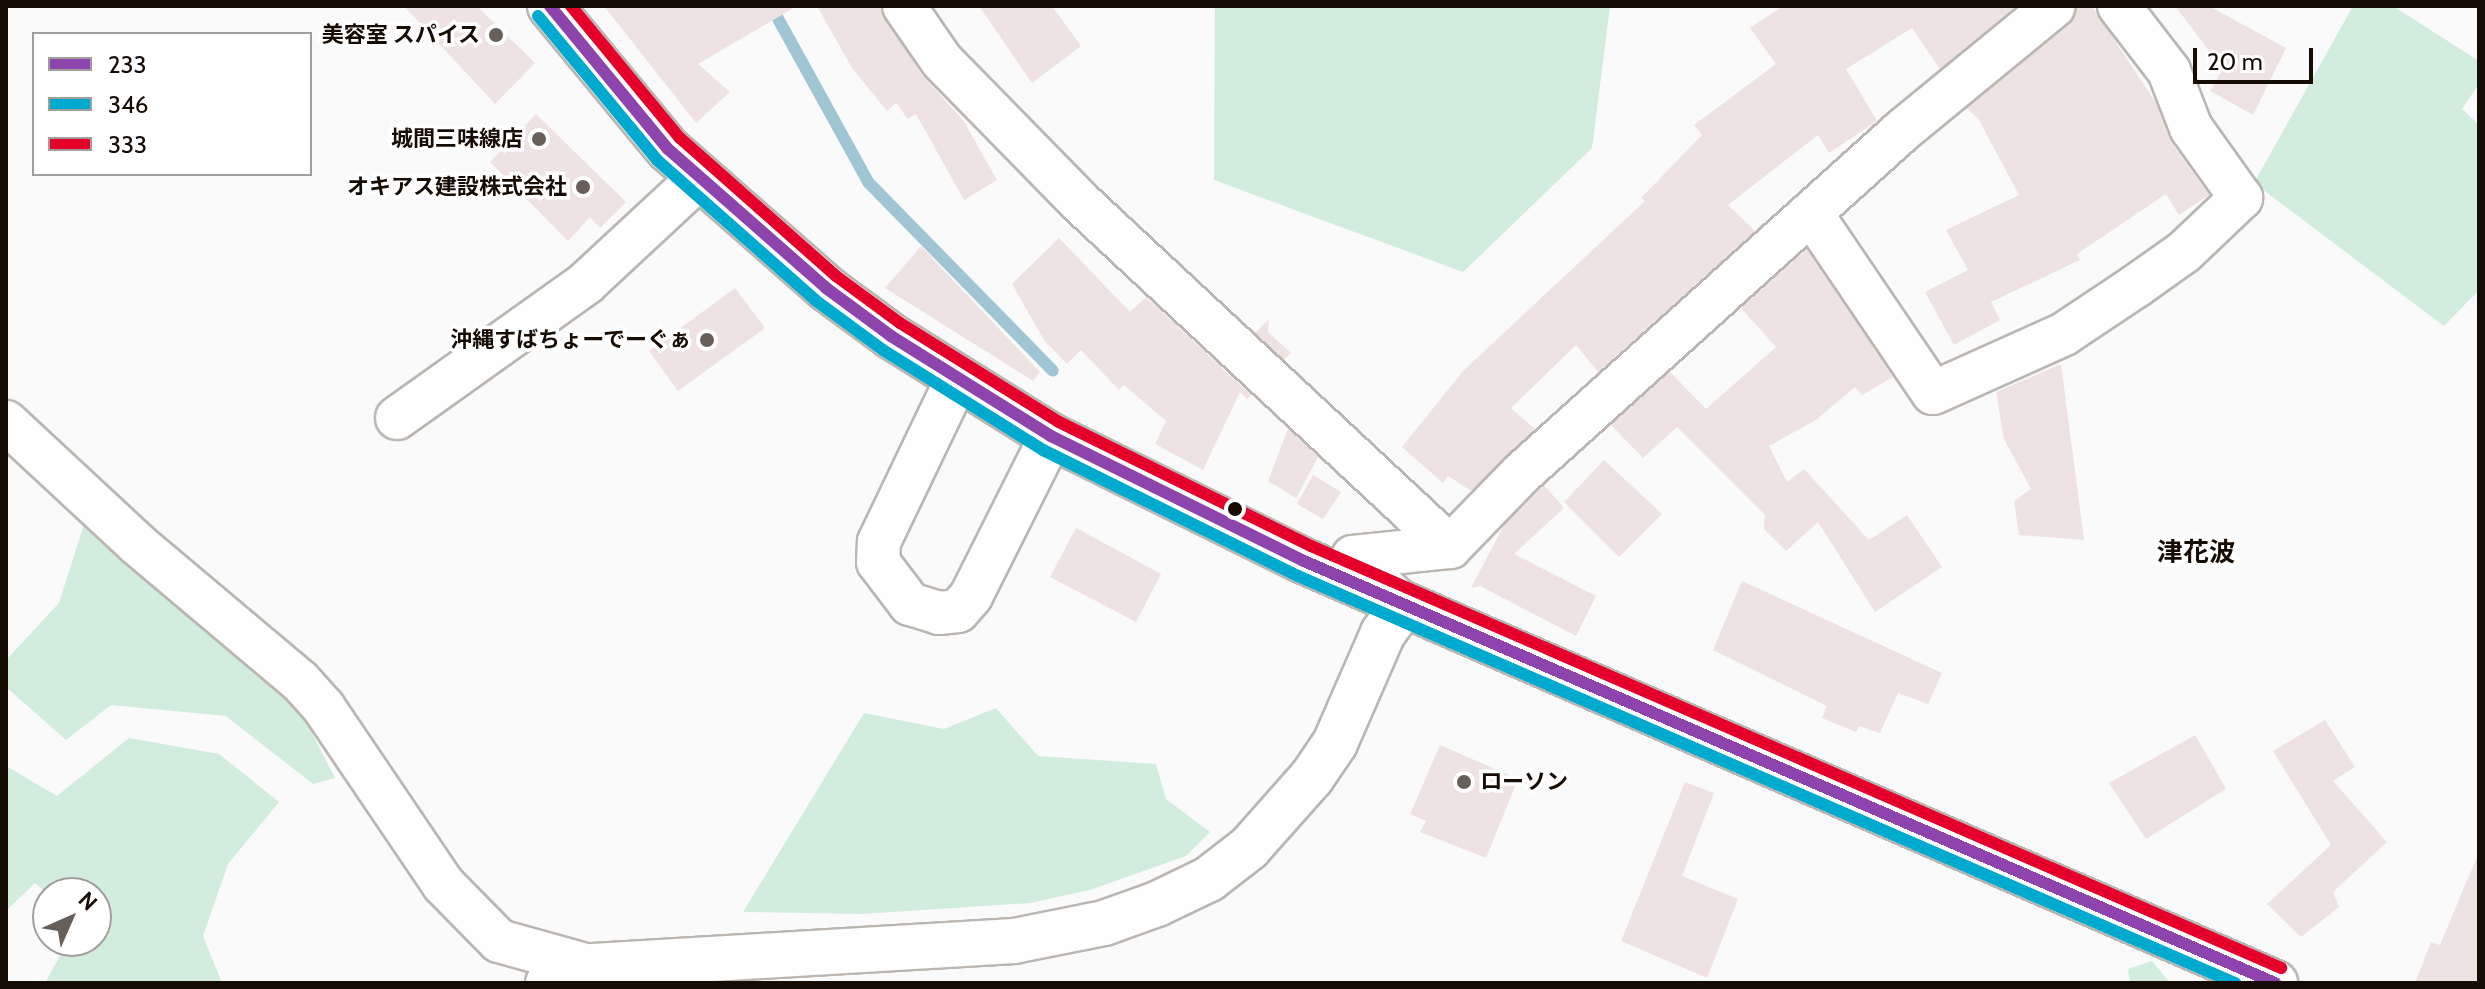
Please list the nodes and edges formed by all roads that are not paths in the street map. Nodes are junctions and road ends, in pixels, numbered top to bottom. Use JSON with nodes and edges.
{"nodes":[{"id":1,"x":550,"y":6,"type":"edge"},
{"id":2,"x":904,"y":6,"type":"edge"},
{"id":3,"x":2054,"y":6,"type":"edge"},
{"id":4,"x":2119,"y":6,"type":"edge"},
{"id":5,"x":700,"y":177,"type":"junction"},
{"id":6,"x":1811,"y":213,"type":"junction"},
{"id":7,"x":957,"y":379,"type":"junction"},
{"id":8,"x":397,"y":418,"type":"dead end"},
{"id":9,"x":6,"y":422,"type":"edge"},
{"id":10,"x":1051,"y":436,"type":"junction"},
{"id":11,"x":1450,"y":547,"type":"junction"},
{"id":12,"x":1403,"y":605,"type":"junction"},
{"id":13,"x":593,"y":966,"type":"junction"},
{"id":14,"x":548,"y":983,"type":"edge"},
{"id":15,"x":642,"y":983,"type":"edge"},
{"id":16,"x":2275,"y":983,"type":"edge"}],
"edges":[{"from":1,"to":5,"type":"main road"},
{"from":2,"to":11,"type":"street"},
{"from":3,"to":6,"type":"street"},
{"from":4,"to":6,"type":"street"},
{"from":5,"to":7,"type":"main road"},
{"from":5,"to":8,"type":"street"},
{"from":6,"to":11,"type":"street"},
{"from":7,"to":10,"type":"main road"},
{"from":7,"to":10,"type":"street"},
{"from":9,"to":13,"type":"street"},
{"from":10,"to":12,"type":"main road"},
{"from":11,"to":12,"type":"street"},
{"from":12,"to":13,"type":"main road"},
{"from":12,"to":16,"type":"main road"},
{"from":13,"to":14,"type":"main road"},
{"from":13,"to":15,"type":"street"}]}
